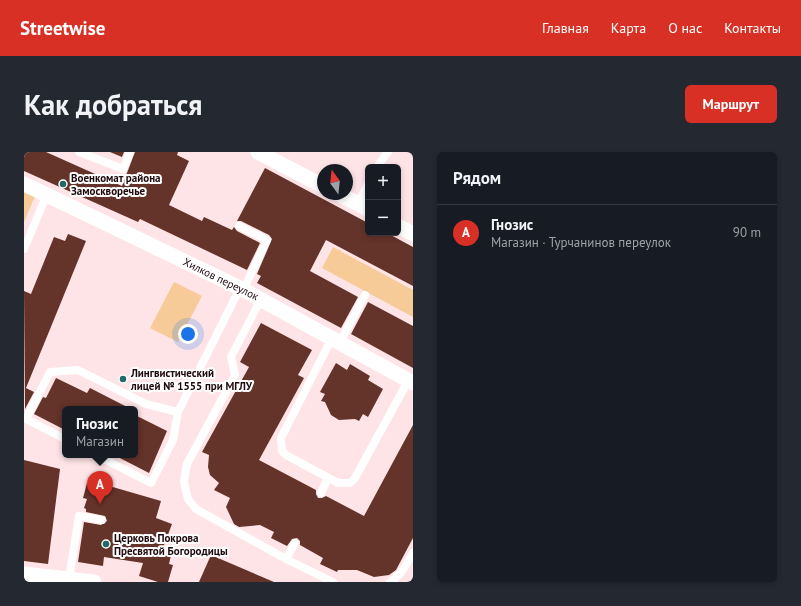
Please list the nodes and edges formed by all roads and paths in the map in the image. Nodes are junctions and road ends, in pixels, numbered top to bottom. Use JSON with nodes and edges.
{"nodes":[{"id":1,"x":79,"y":152,"type":"edge"},
{"id":2,"x":130,"y":152,"type":"edge"},
{"id":3,"x":258,"y":152,"type":"edge"},
{"id":4,"x":388,"y":152,"type":"edge"},
{"id":5,"x":378,"y":164,"type":"edge"},
{"id":6,"x":317,"y":183,"type":"edge"},
{"id":7,"x":24,"y":184,"type":"edge"},
{"id":8,"x":47,"y":194,"type":"junction"},
{"id":9,"x":350,"y":200,"type":"edge"},
{"id":10,"x":363,"y":207,"type":"edge"},
{"id":11,"x":239,"y":226,"type":"dead end"},
{"id":12,"x":401,"y":228,"type":"edge"},
{"id":13,"x":413,"y":234,"type":"edge"},
{"id":14,"x":24,"y":249,"type":"edge"},
{"id":15,"x":242,"y":289,"type":"junction"},
{"id":16,"x":365,"y":295,"type":"dead end"},
{"id":17,"x":261,"y":299,"type":"junction"},
{"id":18,"x":336,"y":340,"type":"junction"},
{"id":19,"x":411,"y":382,"type":"edge"},
{"id":20,"x":178,"y":412,"type":"junction"},
{"id":21,"x":62,"y":438,"type":"edge"},
{"id":22,"x":102,"y":458,"type":"edge"},
{"id":23,"x":328,"y":478,"type":"junction"},
{"id":24,"x":321,"y":493,"type":"dead end"},
{"id":25,"x":102,"y":520,"type":"dead end"},
{"id":26,"x":295,"y":543,"type":"dead end"},
{"id":27,"x":413,"y":553,"type":"edge"},
{"id":28,"x":286,"y":559,"type":"junction"},
{"id":29,"x":24,"y":574,"type":"edge"},
{"id":30,"x":69,"y":579,"type":"junction"},
{"id":31,"x":94,"y":582,"type":"edge"},
{"id":32,"x":333,"y":582,"type":"edge"},
{"id":33,"x":390,"y":582,"type":"edge"}],
"edges":[{"from":1,"to":2,"type":"lane"},
{"from":3,"to":6,"type":"street"},
{"from":4,"to":5,"type":"lane"},
{"from":7,"to":8,"type":"street","name":"Хилков переулок"},
{"from":8,"to":14,"type":"lane"},
{"from":8,"to":15,"type":"street","name":"Хилков переулок"},
{"from":9,"to":10,"type":"street"},
{"from":11,"to":15,"type":"lane"},
{"from":12,"to":13,"type":"street"},
{"from":15,"to":17,"type":"street","name":"Хилков переулок"},
{"from":15,"to":20,"type":"lane"},
{"from":16,"to":18,"type":"lane"},
{"from":17,"to":18,"type":"street","name":"Хилков переулок"},
{"from":17,"to":28,"type":"lane"},
{"from":18,"to":19,"type":"street","name":"Хилков переулок"},
{"from":18,"to":23,"type":"lane"},
{"from":19,"to":23,"type":"lane"},
{"from":20,"to":21,"type":"lane"},
{"from":20,"to":22,"type":"lane"},
{"from":23,"to":24,"type":"lane"},
{"from":25,"to":30,"type":"lane"},
{"from":26,"to":28,"type":"lane"},
{"from":27,"to":33,"type":"lane"},
{"from":28,"to":32,"type":"lane"},
{"from":29,"to":30,"type":"street"},
{"from":30,"to":31,"type":"street"}]}
